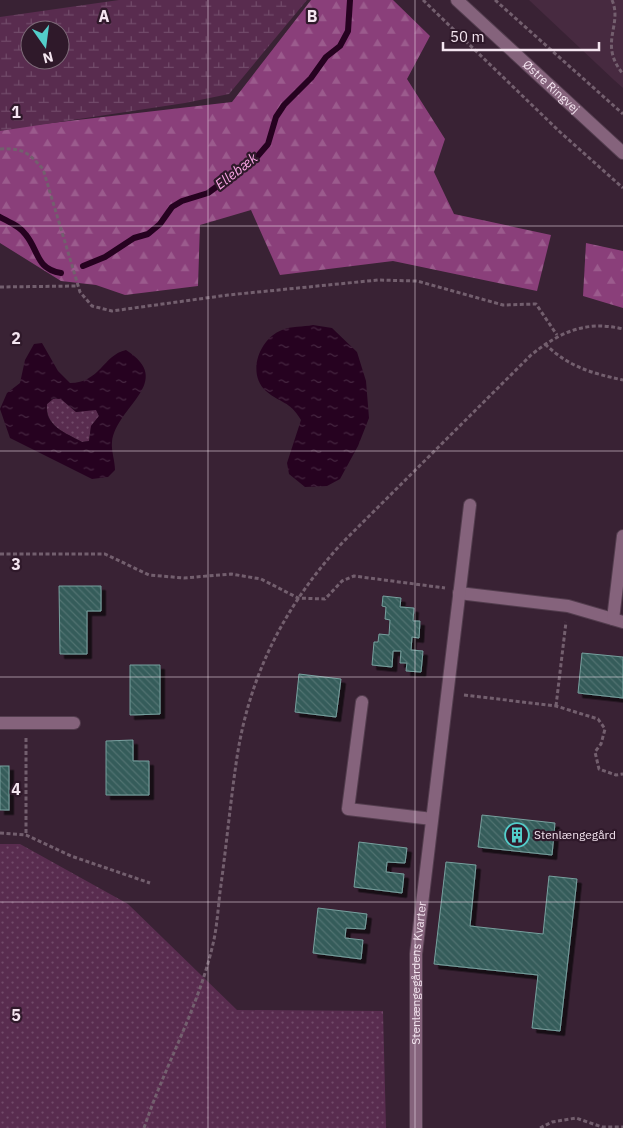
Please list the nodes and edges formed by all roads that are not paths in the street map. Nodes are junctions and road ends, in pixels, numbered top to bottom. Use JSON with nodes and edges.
{"nodes":[{"id":1,"x":457,"y":0,"type":"edge"},
{"id":2,"x":623,"y":153,"type":"edge"},
{"id":3,"x":470,"y":505,"type":"dead end"},
{"id":4,"x":623,"y":536,"type":"edge"},
{"id":5,"x":459,"y":593,"type":"junction"},
{"id":6,"x":618,"y":621,"type":"edge"},
{"id":7,"x":362,"y":702,"type":"dead end"},
{"id":8,"x":0,"y":723,"type":"edge"},
{"id":9,"x":74,"y":723,"type":"dead end"},
{"id":10,"x":432,"y":819,"type":"junction"},
{"id":11,"x":416,"y":1128,"type":"edge"}],
"edges":[{"from":1,"to":2,"type":"street","name":"Østre Ringvej"},
{"from":3,"to":5,"type":"street","name":"Stenlængegårdens Kvarter"},
{"from":4,"to":6,"type":"street"},
{"from":5,"to":6,"type":"street"},
{"from":5,"to":10,"type":"street","name":"Stenlængegårdens Kvarter"},
{"from":7,"to":10,"type":"street"},
{"from":8,"to":9,"type":"street"},
{"from":10,"to":11,"type":"street","name":"Stenlængegårdens Kvarter"}]}
